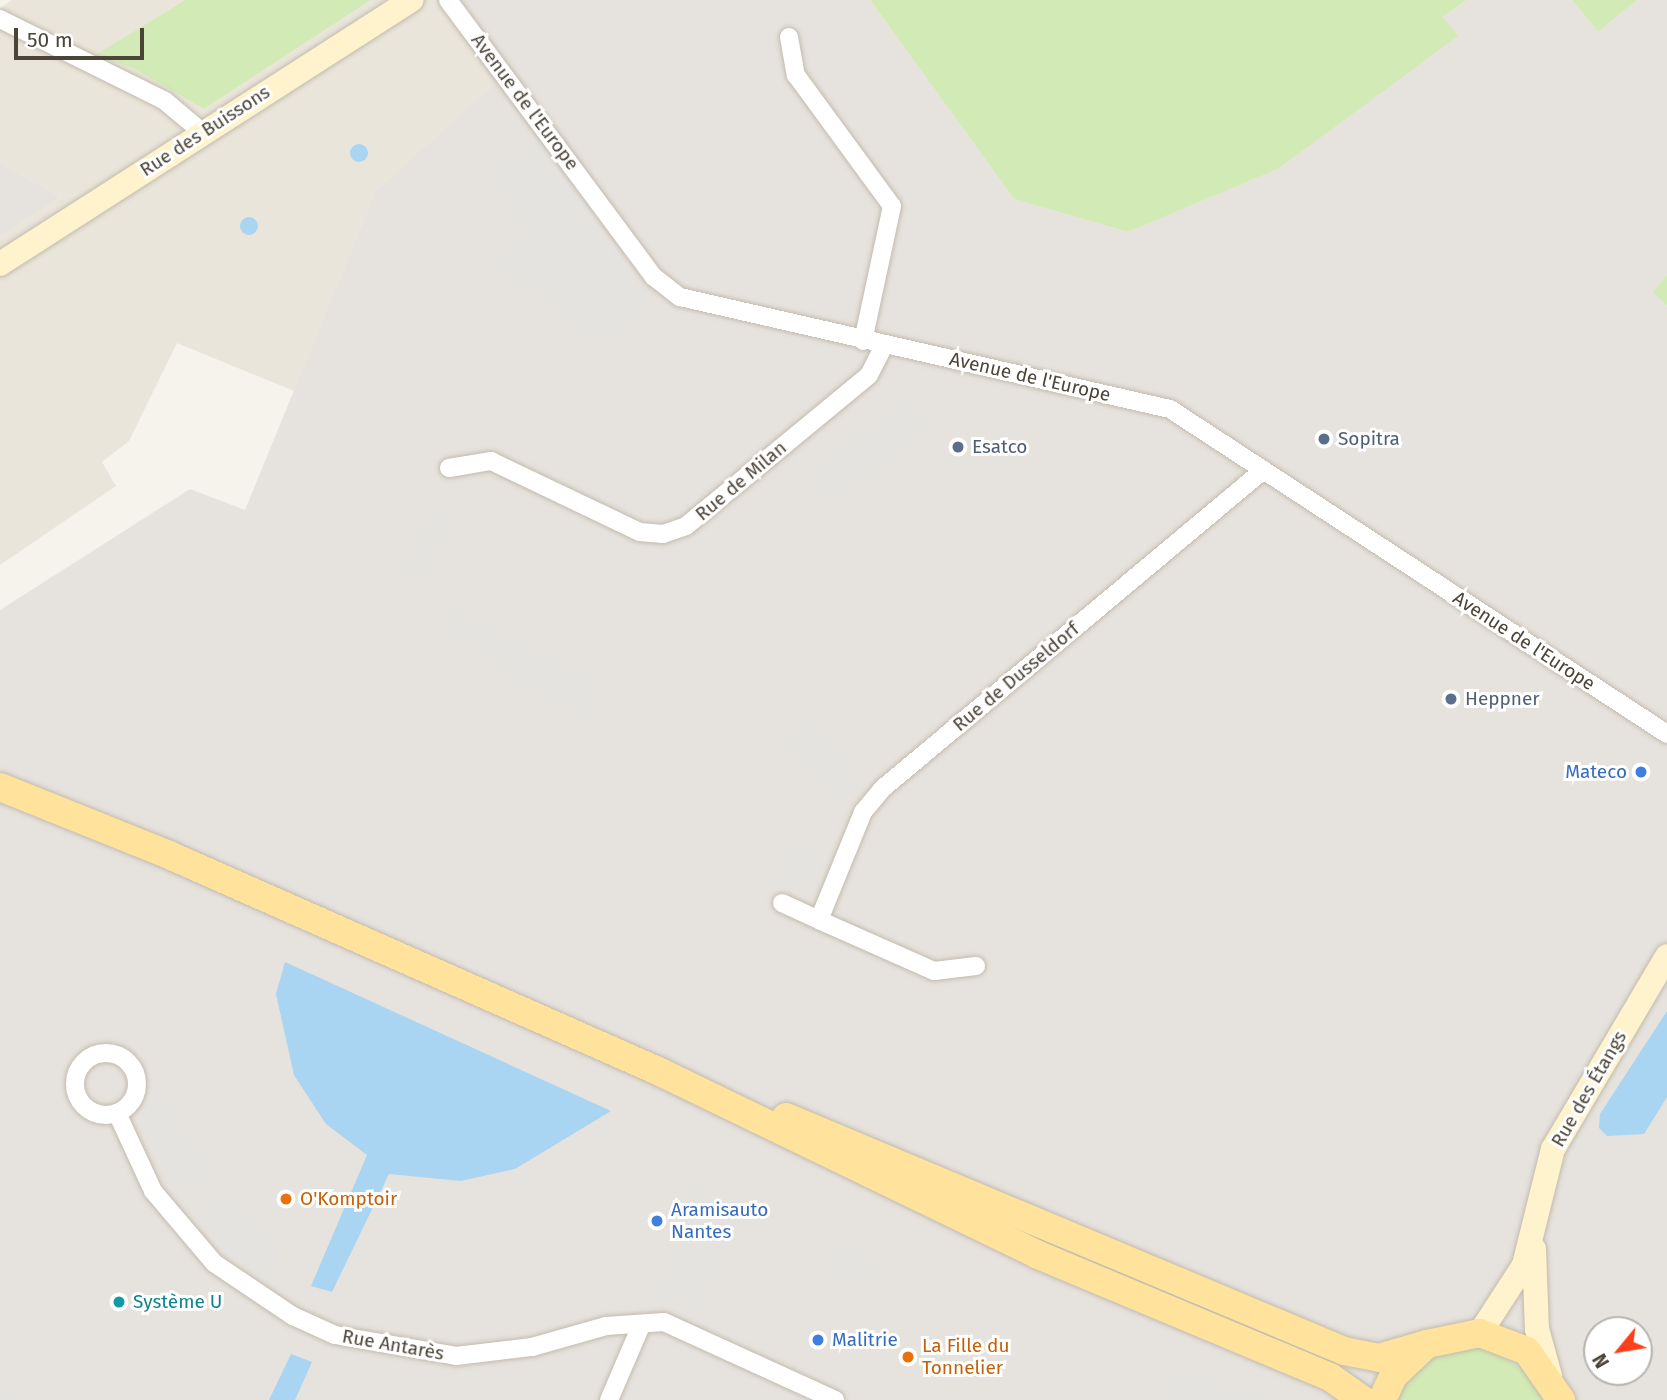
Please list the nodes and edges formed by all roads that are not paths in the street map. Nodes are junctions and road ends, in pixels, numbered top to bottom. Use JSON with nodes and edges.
{"nodes":[{"id":1,"x":412,"y":0,"type":"edge"},
{"id":2,"x":448,"y":0,"type":"edge"},
{"id":3,"x":0,"y":19,"type":"edge"},
{"id":4,"x":789,"y":37,"type":"dead end"},
{"id":5,"x":203,"y":133,"type":"junction"},
{"id":6,"x":0,"y":264,"type":"edge"},
{"id":7,"x":863,"y":341,"type":"junction"},
{"id":8,"x":884,"y":345,"type":"junction"},
{"id":9,"x":449,"y":468,"type":"dead end"},
{"id":10,"x":1263,"y":470,"type":"junction"},
{"id":11,"x":1667,"y":734,"type":"edge"},
{"id":12,"x":0,"y":769,"type":"edge"},
{"id":13,"x":0,"y":787,"type":"edge"},
{"id":14,"x":169,"y":855,"type":"junction"},
{"id":15,"x":782,"y":903,"type":"dead end"},
{"id":16,"x":819,"y":920,"type":"junction"},
{"id":17,"x":1667,"y":956,"type":"edge"},
{"id":18,"x":976,"y":966,"type":"dead end"},
{"id":19,"x":658,"y":1071,"type":"junction"},
{"id":20,"x":117,"y":1113,"type":"dead end"},
{"id":21,"x":1533,"y":1231,"type":"junction"},
{"id":22,"x":640,"y":1328,"type":"junction"},
{"id":23,"x":1480,"y":1333,"type":"junction"},
{"id":24,"x":1427,"y":1344,"type":"junction"},
{"id":25,"x":1556,"y":1388,"type":"edge"},
{"id":26,"x":609,"y":1400,"type":"edge"},
{"id":27,"x":835,"y":1400,"type":"edge"},
{"id":28,"x":1363,"y":1400,"type":"edge"},
{"id":29,"x":1382,"y":1400,"type":"edge"}],
"edges":[{"from":1,"to":5,"type":"main road","name":"Rue des Buissons"},
{"from":2,"to":7,"type":"street","name":"Avenue de l'Europe"},
{"from":3,"to":5,"type":"street"},
{"from":4,"to":7,"type":"street"},
{"from":5,"to":6,"type":"main road","name":"Rue des Buissons"},
{"from":7,"to":8,"type":"street","name":"Avenue de l'Europe"},
{"from":8,"to":9,"type":"street","name":"Rue de Milan"},
{"from":8,"to":10,"type":"street","name":"Avenue de l'Europe"},
{"from":10,"to":11,"type":"street","name":"Avenue de l'Europe"},
{"from":10,"to":16,"type":"street","name":"Rue de Dusseldorf"},
{"from":12,"to":14,"type":"main road"},
{"from":13,"to":14,"type":"main road"},
{"from":14,"to":19,"type":"main road"},
{"from":15,"to":16,"type":"street"},
{"from":16,"to":18,"type":"street"},
{"from":17,"to":21,"type":"main road","name":"Rue des Étangs"},
{"from":19,"to":24,"type":"main road"},
{"from":19,"to":28,"type":"main road"},
{"from":20,"to":22,"type":"street","name":"Rue Antarès"},
{"from":21,"to":23,"type":"main road","name":"Rue des Étangs"},
{"from":21,"to":25,"type":"main road","name":"Rue des Étangs"},
{"from":22,"to":26,"type":"street"},
{"from":22,"to":27,"type":"street","name":"Rue Antarès"},
{"from":23,"to":24,"type":"main road"},
{"from":23,"to":25,"type":"main road"},
{"from":24,"to":29,"type":"main road"}]}
